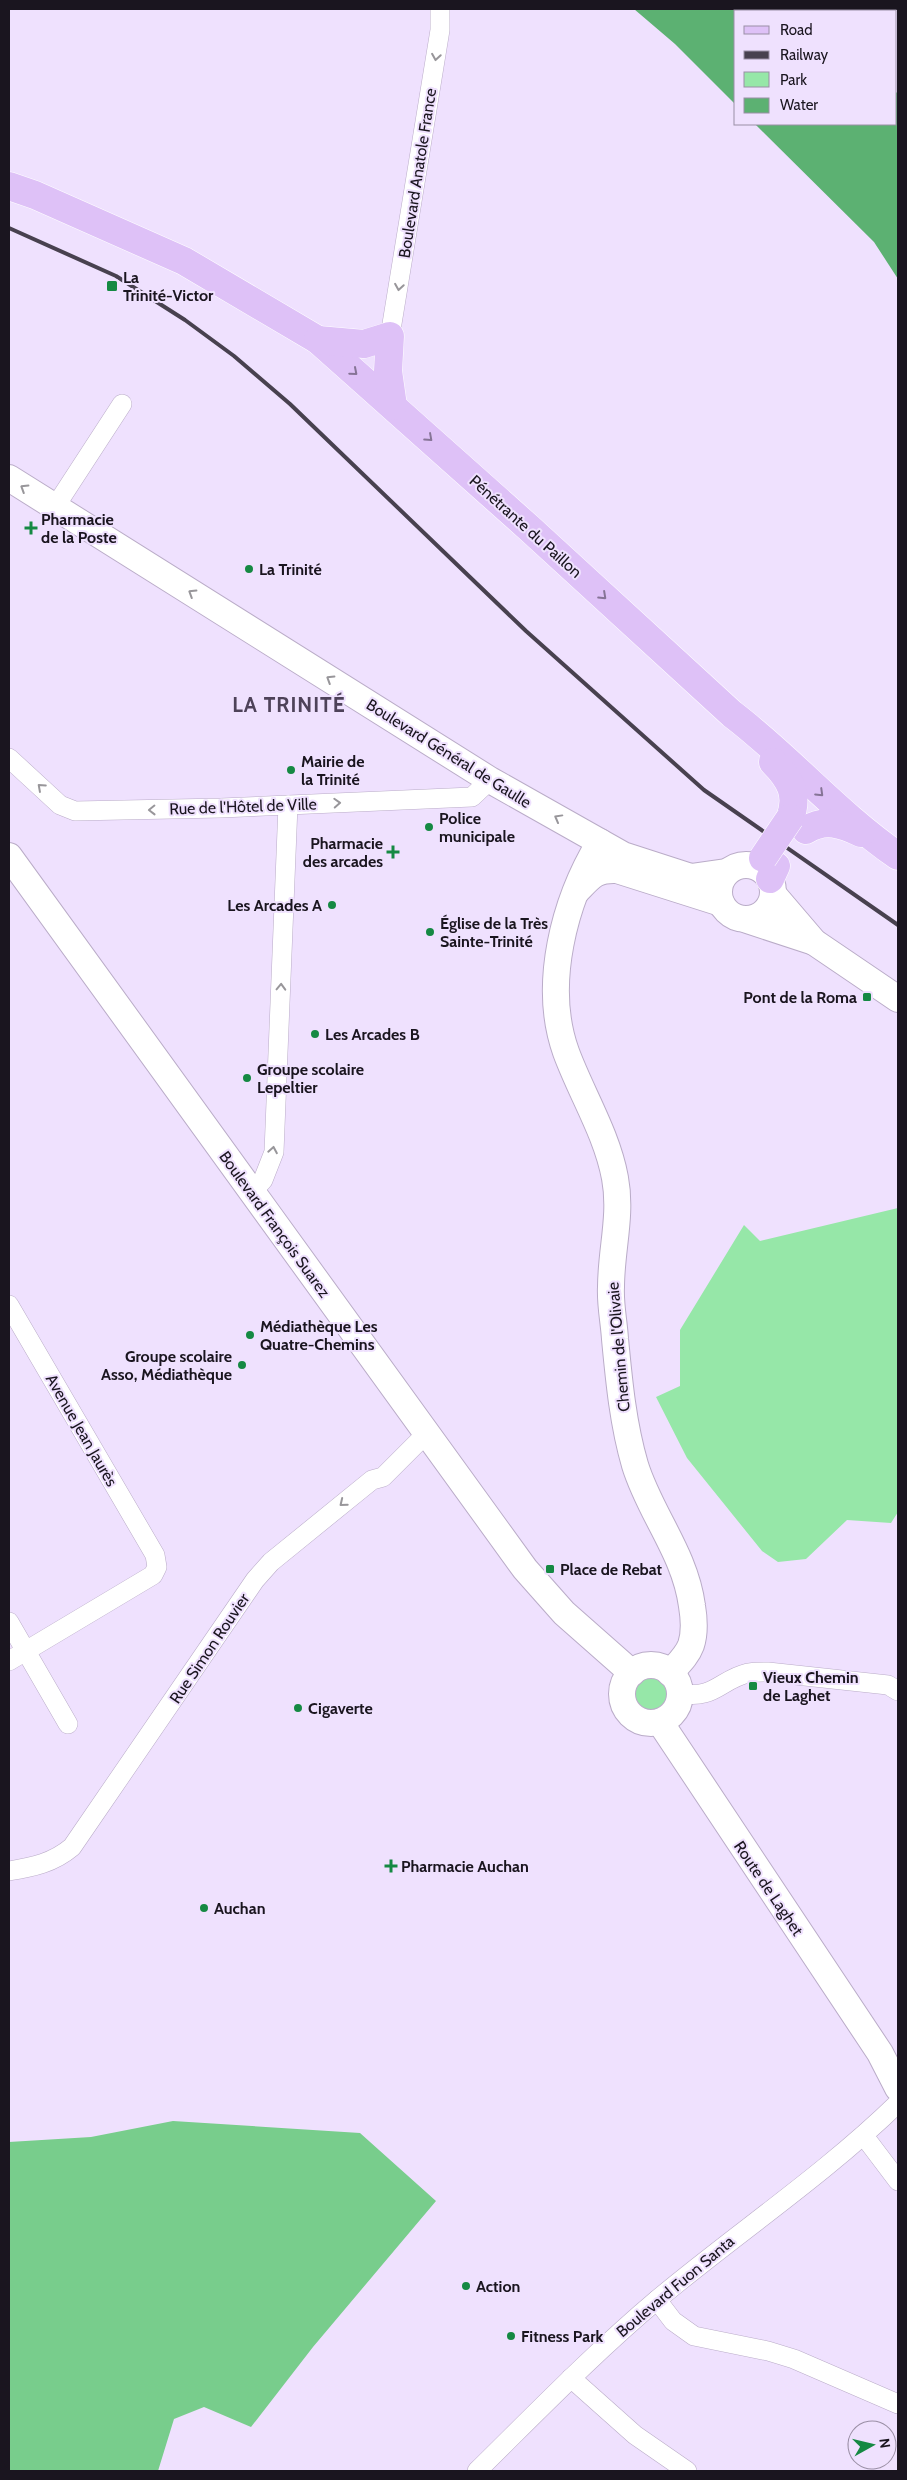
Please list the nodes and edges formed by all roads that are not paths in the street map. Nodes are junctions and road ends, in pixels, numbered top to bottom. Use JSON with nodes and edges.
{"nodes":[{"id":1,"x":440,"y":9,"type":"edge"},
{"id":2,"x":9,"y":186,"type":"edge"},
{"id":3,"x":390,"y":336,"type":"junction"},
{"id":4,"x":318,"y":340,"type":"junction"},
{"id":5,"x":122,"y":404,"type":"dead end"},
{"id":6,"x":393,"y":406,"type":"junction"},
{"id":7,"x":9,"y":478,"type":"edge"},
{"id":8,"x":55,"y":507,"type":"junction"},
{"id":9,"x":732,"y":714,"type":"junction"},
{"id":10,"x":9,"y":758,"type":"edge"},
{"id":11,"x":490,"y":780,"type":"junction"},
{"id":12,"x":288,"y":805,"type":"junction"},
{"id":13,"x":798,"y":824,"type":"junction"},
{"id":14,"x":873,"y":839,"type":"junction"},
{"id":15,"x":600,"y":842,"type":"junction"},
{"id":16,"x":9,"y":856,"type":"edge"},
{"id":17,"x":898,"y":856,"type":"edge"},
{"id":18,"x":726,"y":872,"type":"junction"},
{"id":19,"x":768,"y":872,"type":"junction"},
{"id":20,"x":574,"y":895,"type":"junction"},
{"id":21,"x":721,"y":903,"type":"junction"},
{"id":22,"x":747,"y":920,"type":"junction"},
{"id":23,"x":814,"y":942,"type":"junction"},
{"id":24,"x":898,"y":999,"type":"edge"},
{"id":25,"x":252,"y":1192,"type":"junction"},
{"id":26,"x":12,"y":1317,"type":"edge"},
{"id":27,"x":428,"y":1432,"type":"junction"},
{"id":28,"x":9,"y":1622,"type":"edge"},
{"id":29,"x":26,"y":1651,"type":"junction"},
{"id":30,"x":9,"y":1661,"type":"edge"},
{"id":31,"x":632,"y":1672,"type":"junction"},
{"id":32,"x":675,"y":1683,"type":"junction"},
{"id":33,"x":898,"y":1691,"type":"edge"},
{"id":34,"x":660,"y":1722,"type":"junction"},
{"id":35,"x":68,"y":1724,"type":"dead end"},
{"id":36,"x":9,"y":1871,"type":"edge"},
{"id":37,"x":889,"y":2060,"type":"edge"},
{"id":38,"x":898,"y":2088,"type":"edge"},
{"id":39,"x":898,"y":2104,"type":"edge"},
{"id":40,"x":898,"y":2117,"type":"edge"},
{"id":41,"x":864,"y":2136,"type":"junction"},
{"id":42,"x":898,"y":2181,"type":"edge"},
{"id":43,"x":657,"y":2300,"type":"junction"},
{"id":44,"x":571,"y":2378,"type":"junction"},
{"id":45,"x":898,"y":2404,"type":"edge"},
{"id":46,"x":476,"y":2471,"type":"edge"},
{"id":47,"x":687,"y":2471,"type":"edge"}],
"edges":[{"from":1,"to":3,"type":"street","name":"Boulevard Anatole France","one_way":true},
{"from":2,"to":4,"type":"main road","name":"Pénétrante du Paillon"},
{"from":3,"to":4,"type":"main road"},
{"from":3,"to":6,"type":"main road"},
{"from":4,"to":6,"type":"main road","name":"Pénétrante du Paillon","one_way":true},
{"from":5,"to":8,"type":"street"},
{"from":6,"to":9,"type":"main road","name":"Pénétrante du Paillon","one_way":true},
{"from":8,"to":7,"type":"street","name":"Boulevard Général de Gaulle","one_way":true},
{"from":11,"to":8,"type":"street","name":"Boulevard Général de Gaulle","one_way":true},
{"from":9,"to":13,"type":"main road"},
{"from":9,"to":14,"type":"main road","one_way":true},
{"from":12,"to":10,"type":"street","name":"Rue de l'Hôtel de Ville","one_way":true},
{"from":12,"to":11,"type":"street","name":"Rue de l'Hôtel de Ville","one_way":true},
{"from":15,"to":11,"type":"street","name":"Boulevard Général de Gaulle","one_way":true},
{"from":25,"to":12,"type":"street","one_way":true},
{"from":13,"to":14,"type":"main road"},
{"from":13,"to":19,"type":"main road"},
{"from":14,"to":17,"type":"main road"},
{"from":15,"to":18,"type":"street","name":"Boulevard Général de Gaulle"},
{"from":15,"to":20,"type":"street","name":"Chemin de l'Olivaie"},
{"from":16,"to":25,"type":"street","name":"Boulevard François Suarez"},
{"from":18,"to":19,"type":"street"},
{"from":18,"to":21,"type":"street"},
{"from":19,"to":22,"type":"street"},
{"from":19,"to":23,"type":"street"},
{"from":20,"to":21,"type":"street","name":"Chemin de l'Olivaie"},
{"from":20,"to":32,"type":"street","name":"Chemin de l'Olivaie"},
{"from":21,"to":22,"type":"street"},
{"from":22,"to":23,"type":"street"},
{"from":23,"to":24,"type":"street"},
{"from":25,"to":27,"type":"street","name":"Boulevard François Suarez"},
{"from":26,"to":29,"type":"street","name":"Avenue Jean Jaurès"},
{"from":27,"to":31,"type":"street","name":"Boulevard François Suarez"},
{"from":27,"to":36,"type":"street","name":"Rue Simon Rouvier","one_way":true},
{"from":28,"to":29,"type":"street"},
{"from":29,"to":30,"type":"street"},
{"from":29,"to":35,"type":"street"},
{"from":31,"to":32,"type":"street"},
{"from":31,"to":34,"type":"street"},
{"from":32,"to":33,"type":"street"},
{"from":32,"to":34,"type":"street"},
{"from":34,"to":37,"type":"street","name":"Route de Laghet"},
{"from":37,"to":38,"type":"street","name":"Route de Laghet"},
{"from":39,"to":41,"type":"street","name":"Boulevard Fuon Santa"},
{"from":40,"to":41,"type":"street","name":"Boulevard Fuon Santa"},
{"from":41,"to":42,"type":"street"},
{"from":41,"to":43,"type":"street","name":"Boulevard Fuon Santa"},
{"from":43,"to":44,"type":"street","name":"Boulevard Fuon Santa"},
{"from":43,"to":45,"type":"street"},
{"from":44,"to":46,"type":"street","name":"Boulevard Fuon Santa"},
{"from":44,"to":47,"type":"street"}]}
